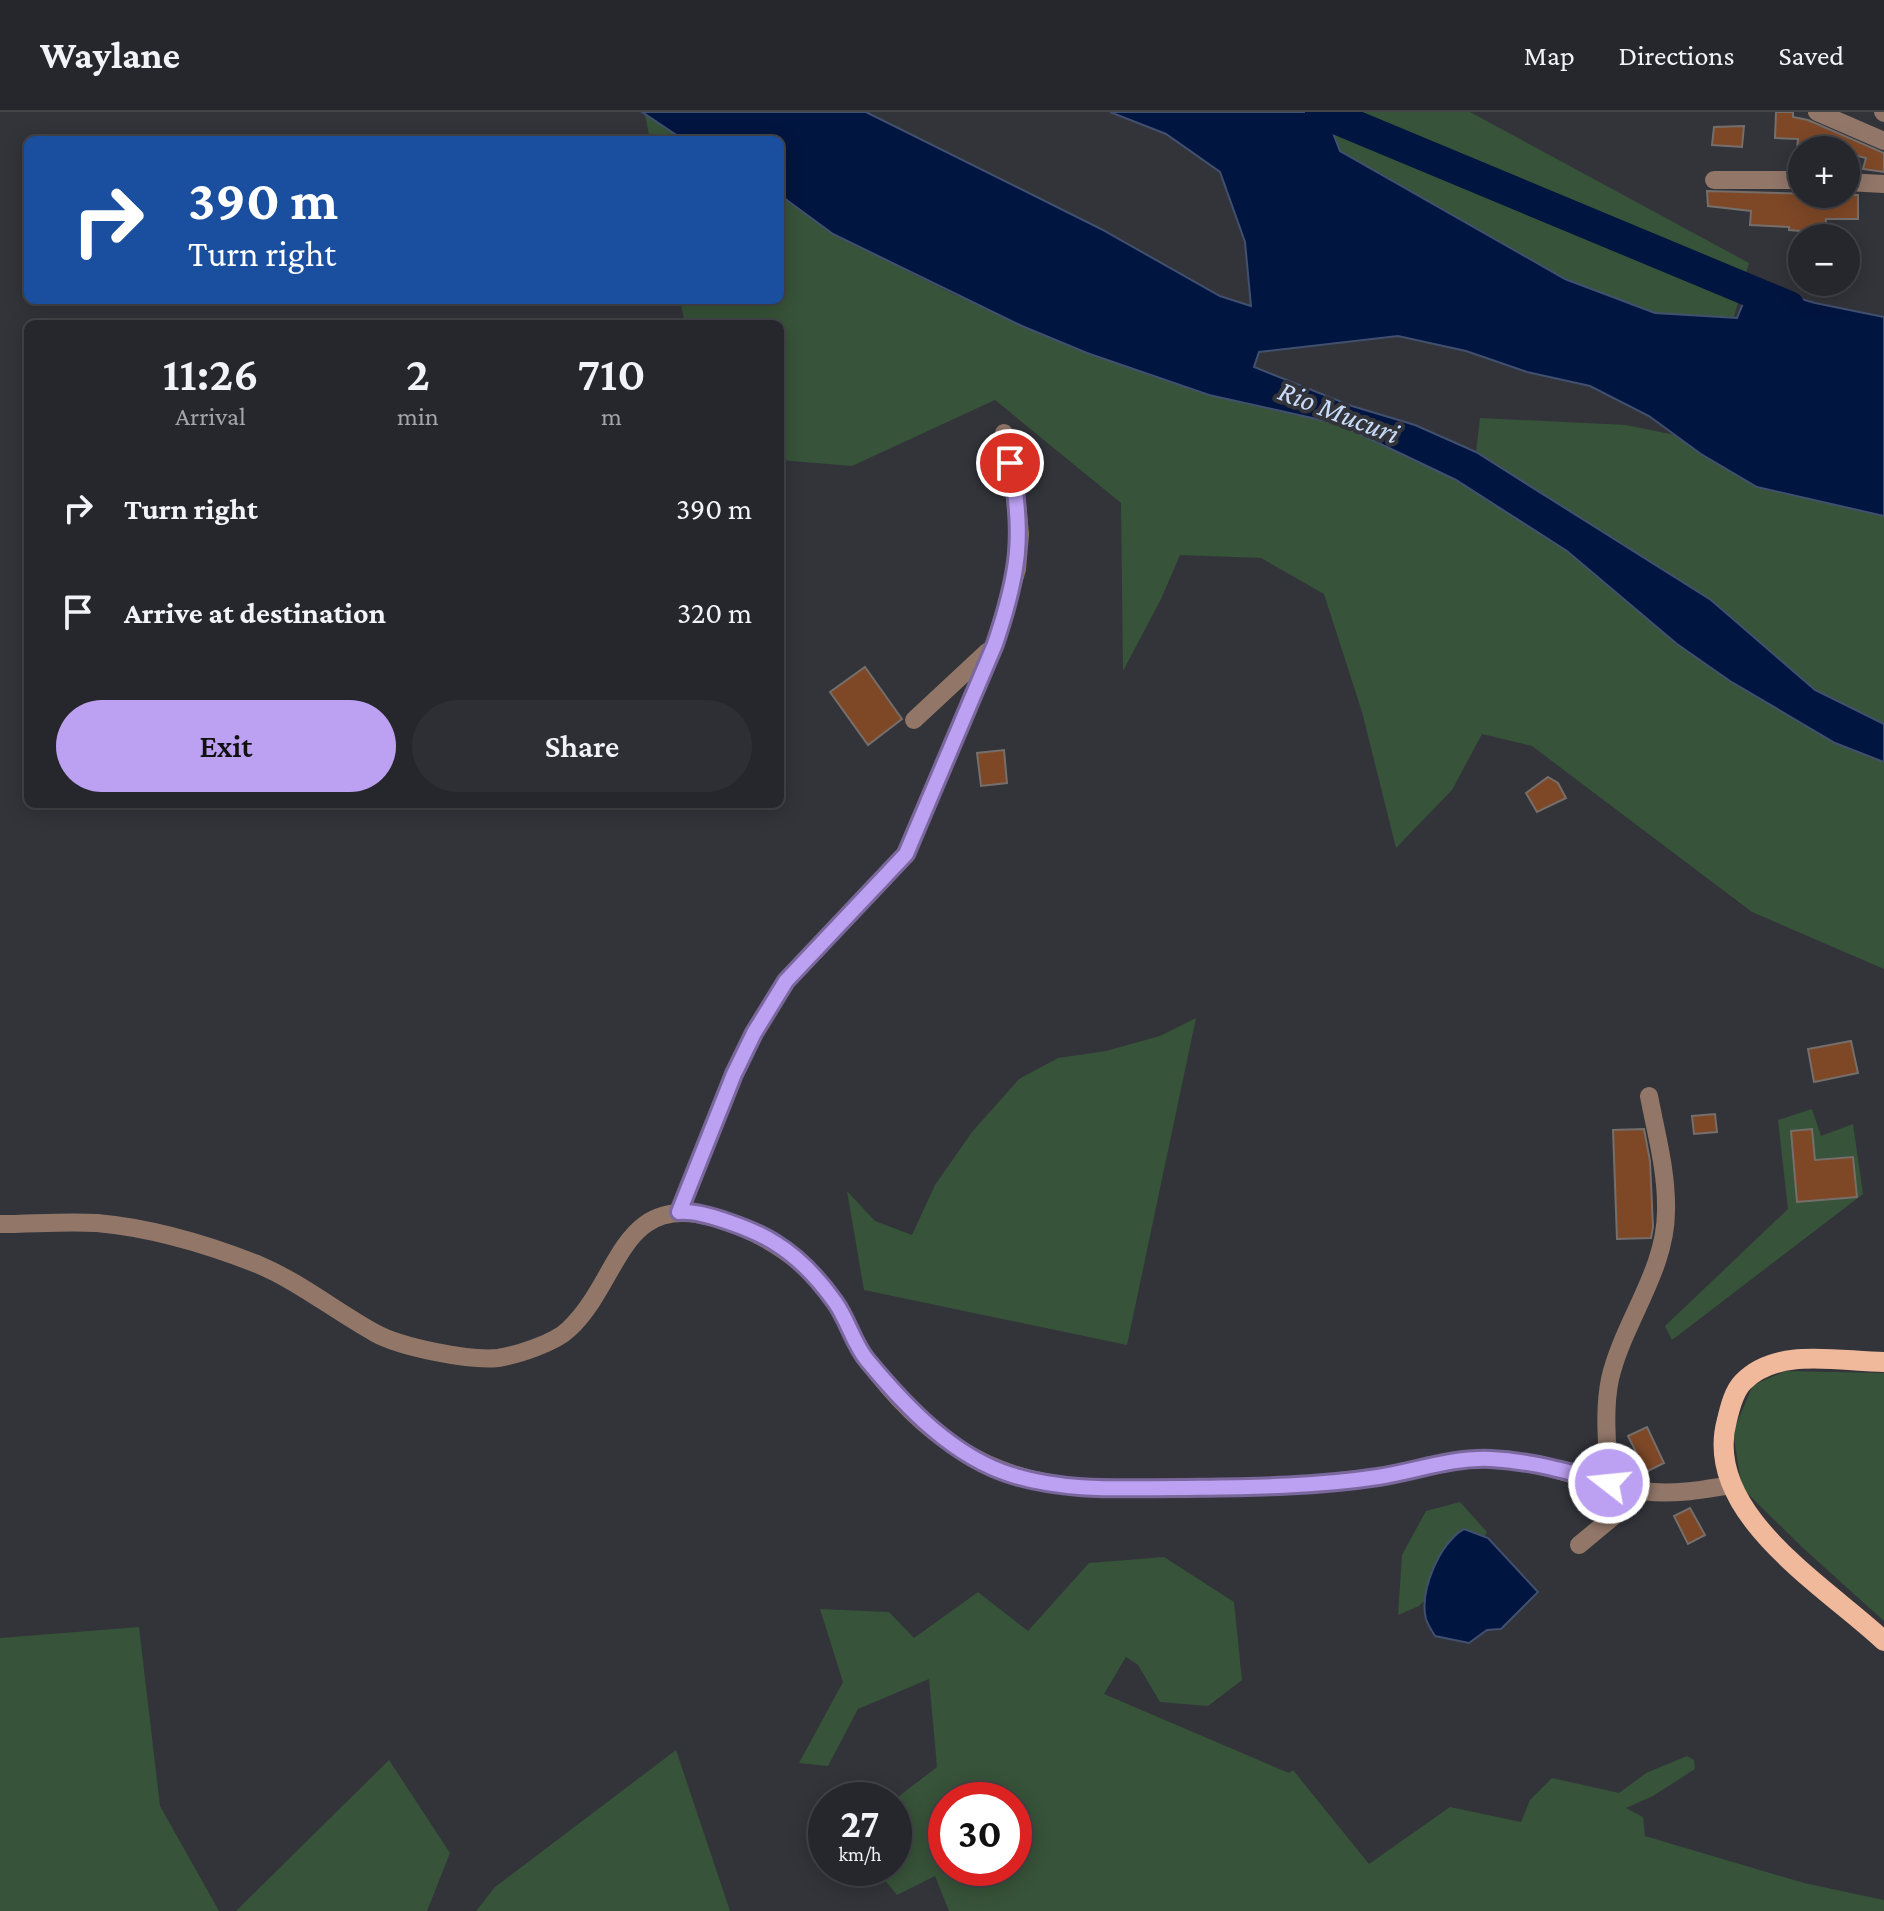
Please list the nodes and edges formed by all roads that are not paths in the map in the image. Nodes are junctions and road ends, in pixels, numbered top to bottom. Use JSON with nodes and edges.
{"nodes":[{"id":1,"x":1817,"y":112,"type":"edge"},
{"id":2,"x":1884,"y":141,"type":"edge"},
{"id":3,"x":1714,"y":180,"type":"dead end"},
{"id":4,"x":1788,"y":180,"type":"edge"},
{"id":5,"x":1860,"y":183,"type":"edge"},
{"id":6,"x":1884,"y":184,"type":"edge"},
{"id":7,"x":1004,"y":433,"type":"dead end"},
{"id":8,"x":995,"y":644,"type":"junction"},
{"id":9,"x":914,"y":720,"type":"dead end"},
{"id":10,"x":1649,"y":1096,"type":"dead end"},
{"id":11,"x":679,"y":1212,"type":"junction"},
{"id":12,"x":0,"y":1224,"type":"edge"},
{"id":13,"x":1884,"y":1362,"type":"edge"},
{"id":14,"x":1609,"y":1483,"type":"junction"},
{"id":15,"x":1730,"y":1485,"type":"junction"},
{"id":16,"x":1644,"y":1491,"type":"junction"},
{"id":17,"x":1579,"y":1545,"type":"dead end"},
{"id":18,"x":1884,"y":1641,"type":"edge"}],
"edges":[{"from":1,"to":2,"type":"street"},
{"from":3,"to":4,"type":"street"},
{"from":5,"to":6,"type":"street"},
{"from":7,"to":8,"type":"street"},
{"from":8,"to":9,"type":"street"},
{"from":8,"to":11,"type":"street"},
{"from":10,"to":14,"type":"street"},
{"from":11,"to":12,"type":"street"},
{"from":11,"to":14,"type":"street"},
{"from":13,"to":15,"type":"main road"},
{"from":14,"to":16,"type":"street"},
{"from":15,"to":16,"type":"street"},
{"from":15,"to":18,"type":"main road"},
{"from":16,"to":17,"type":"street"}]}
